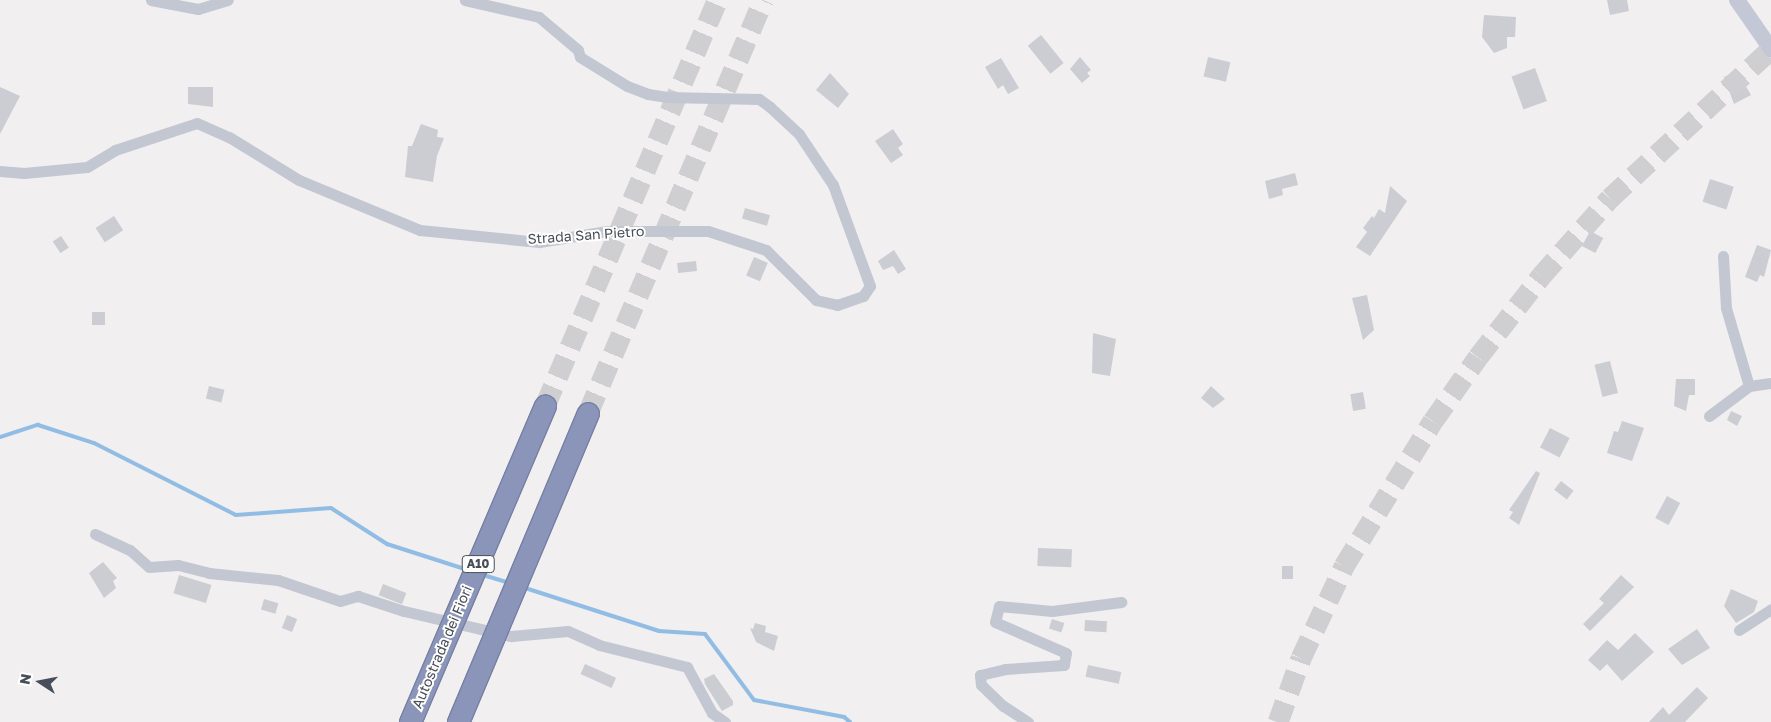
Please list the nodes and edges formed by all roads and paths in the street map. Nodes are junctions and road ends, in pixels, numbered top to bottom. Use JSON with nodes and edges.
{"nodes":[{"id":1,"x":151,"y":0,"type":"edge"},
{"id":2,"x":228,"y":0,"type":"edge"},
{"id":3,"x":465,"y":0,"type":"edge"},
{"id":4,"x":1737,"y":0,"type":"edge"},
{"id":5,"x":1771,"y":49,"type":"edge"},
{"id":6,"x":0,"y":171,"type":"edge"},
{"id":7,"x":1723,"y":256,"type":"dead end"},
{"id":8,"x":1771,"y":383,"type":"edge"},
{"id":9,"x":1749,"y":386,"type":"junction"},
{"id":10,"x":545,"y":406,"type":"tunnel mouth"},
{"id":11,"x":588,"y":413,"type":"tunnel mouth"},
{"id":12,"x":1709,"y":416,"type":"dead end"},
{"id":13,"x":96,"y":534,"type":"dead end"},
{"id":14,"x":1121,"y":602,"type":"dead end"},
{"id":15,"x":1771,"y":609,"type":"edge"},
{"id":16,"x":1739,"y":630,"type":"dead end"},
{"id":17,"x":410,"y":722,"type":"edge"},
{"id":18,"x":458,"y":722,"type":"edge"},
{"id":19,"x":725,"y":722,"type":"edge"},
{"id":20,"x":1028,"y":722,"type":"edge"}],
"edges":[{"from":1,"to":2,"type":"street"},
{"from":3,"to":6,"type":"street","name":"Strada San Pietro"},
{"from":4,"to":5,"type":"street"},
{"from":7,"to":9,"type":"street"},
{"from":8,"to":9,"type":"street"},
{"from":9,"to":12,"type":"street"},
{"from":10,"to":17,"type":"highway","name":"Autostrada dei Fiori","number":"A10","bridge":true},
{"from":11,"to":18,"type":"highway","bridge":true},
{"from":13,"to":19,"type":"street"},
{"from":14,"to":20,"type":"street"},
{"from":15,"to":16,"type":"street"}]}
